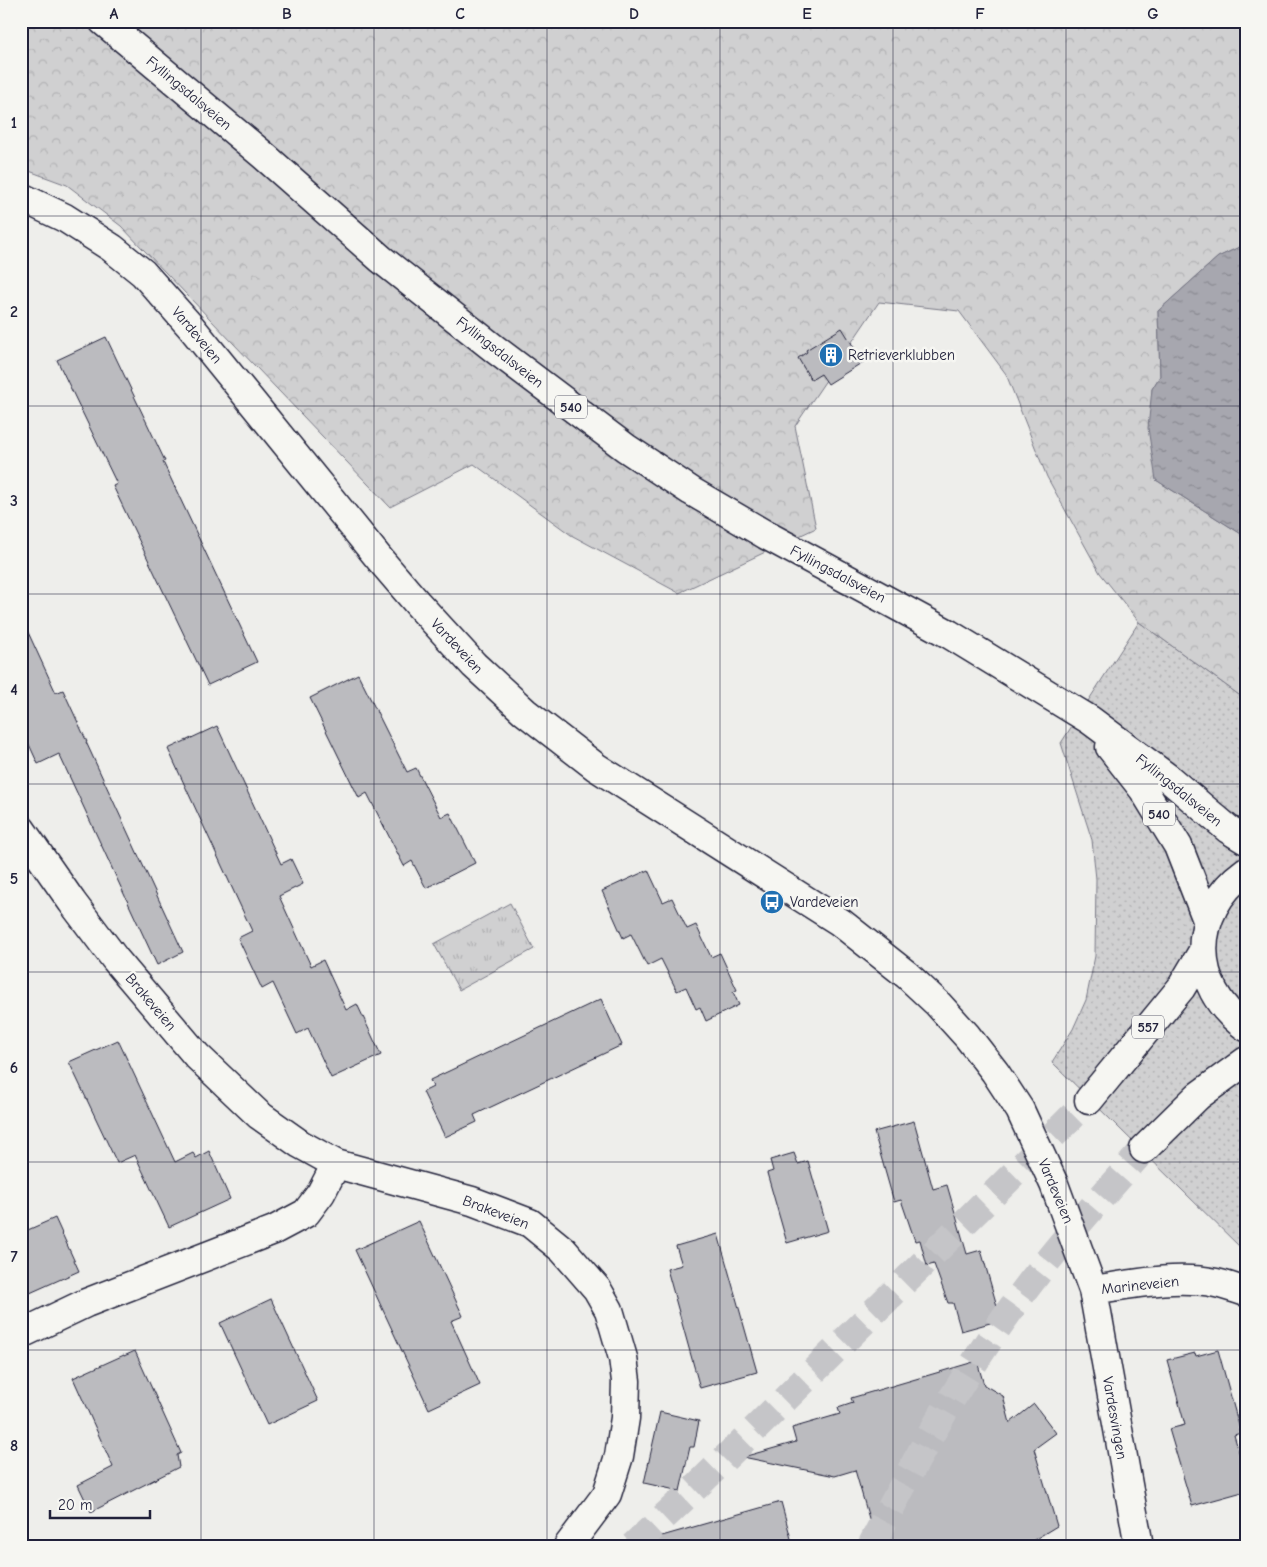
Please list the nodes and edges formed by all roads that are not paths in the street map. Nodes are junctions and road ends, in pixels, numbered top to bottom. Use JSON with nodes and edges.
{"nodes":[{"id":1,"x":103,"y":21,"type":"edge"},
{"id":2,"x":21,"y":197,"type":"edge"},
{"id":3,"x":1090,"y":720,"type":"junction"},
{"id":4,"x":21,"y":828,"type":"edge"},
{"id":5,"x":1246,"y":840,"type":"edge"},
{"id":6,"x":1246,"y":871,"type":"edge"},
{"id":7,"x":1208,"y":920,"type":"junction"},
{"id":8,"x":1203,"y":951,"type":"junction"},
{"id":9,"x":1246,"y":1028,"type":"edge"},
{"id":10,"x":1246,"y":1061,"type":"edge"},
{"id":11,"x":1089,"y":1100,"type":"tunnel mouth"},
{"id":12,"x":1144,"y":1149,"type":"tunnel mouth"},
{"id":13,"x":336,"y":1164,"type":"junction"},
{"id":14,"x":1094,"y":1290,"type":"junction"},
{"id":15,"x":1246,"y":1292,"type":"edge"},
{"id":16,"x":21,"y":1334,"type":"edge"},
{"id":17,"x":568,"y":1546,"type":"edge"},
{"id":18,"x":1139,"y":1546,"type":"edge"}],
"edges":[{"from":1,"to":3,"type":"main road","name":"Fyllingsdalsveien","number":"540"},
{"from":2,"to":14,"type":"main road","name":"Vardeveien"},
{"from":3,"to":5,"type":"main road","name":"Fyllingsdalsveien","number":"540"},
{"from":3,"to":7,"type":"main road","name":"Fyllingsdalsveien","number":"540"},
{"from":4,"to":13,"type":"main road","name":"Brakeveien"},
{"from":6,"to":7,"type":"main road"},
{"from":7,"to":8,"type":"main road"},
{"from":8,"to":9,"type":"main road"},
{"from":8,"to":11,"type":"main road","number":"557"},
{"from":10,"to":12,"type":"main road"},
{"from":13,"to":16,"type":"main road"},
{"from":13,"to":17,"type":"main road","name":"Brakeveien"},
{"from":14,"to":15,"type":"main road","name":"Marineveien"},
{"from":14,"to":18,"type":"main road","name":"Vardesvingen"}]}
